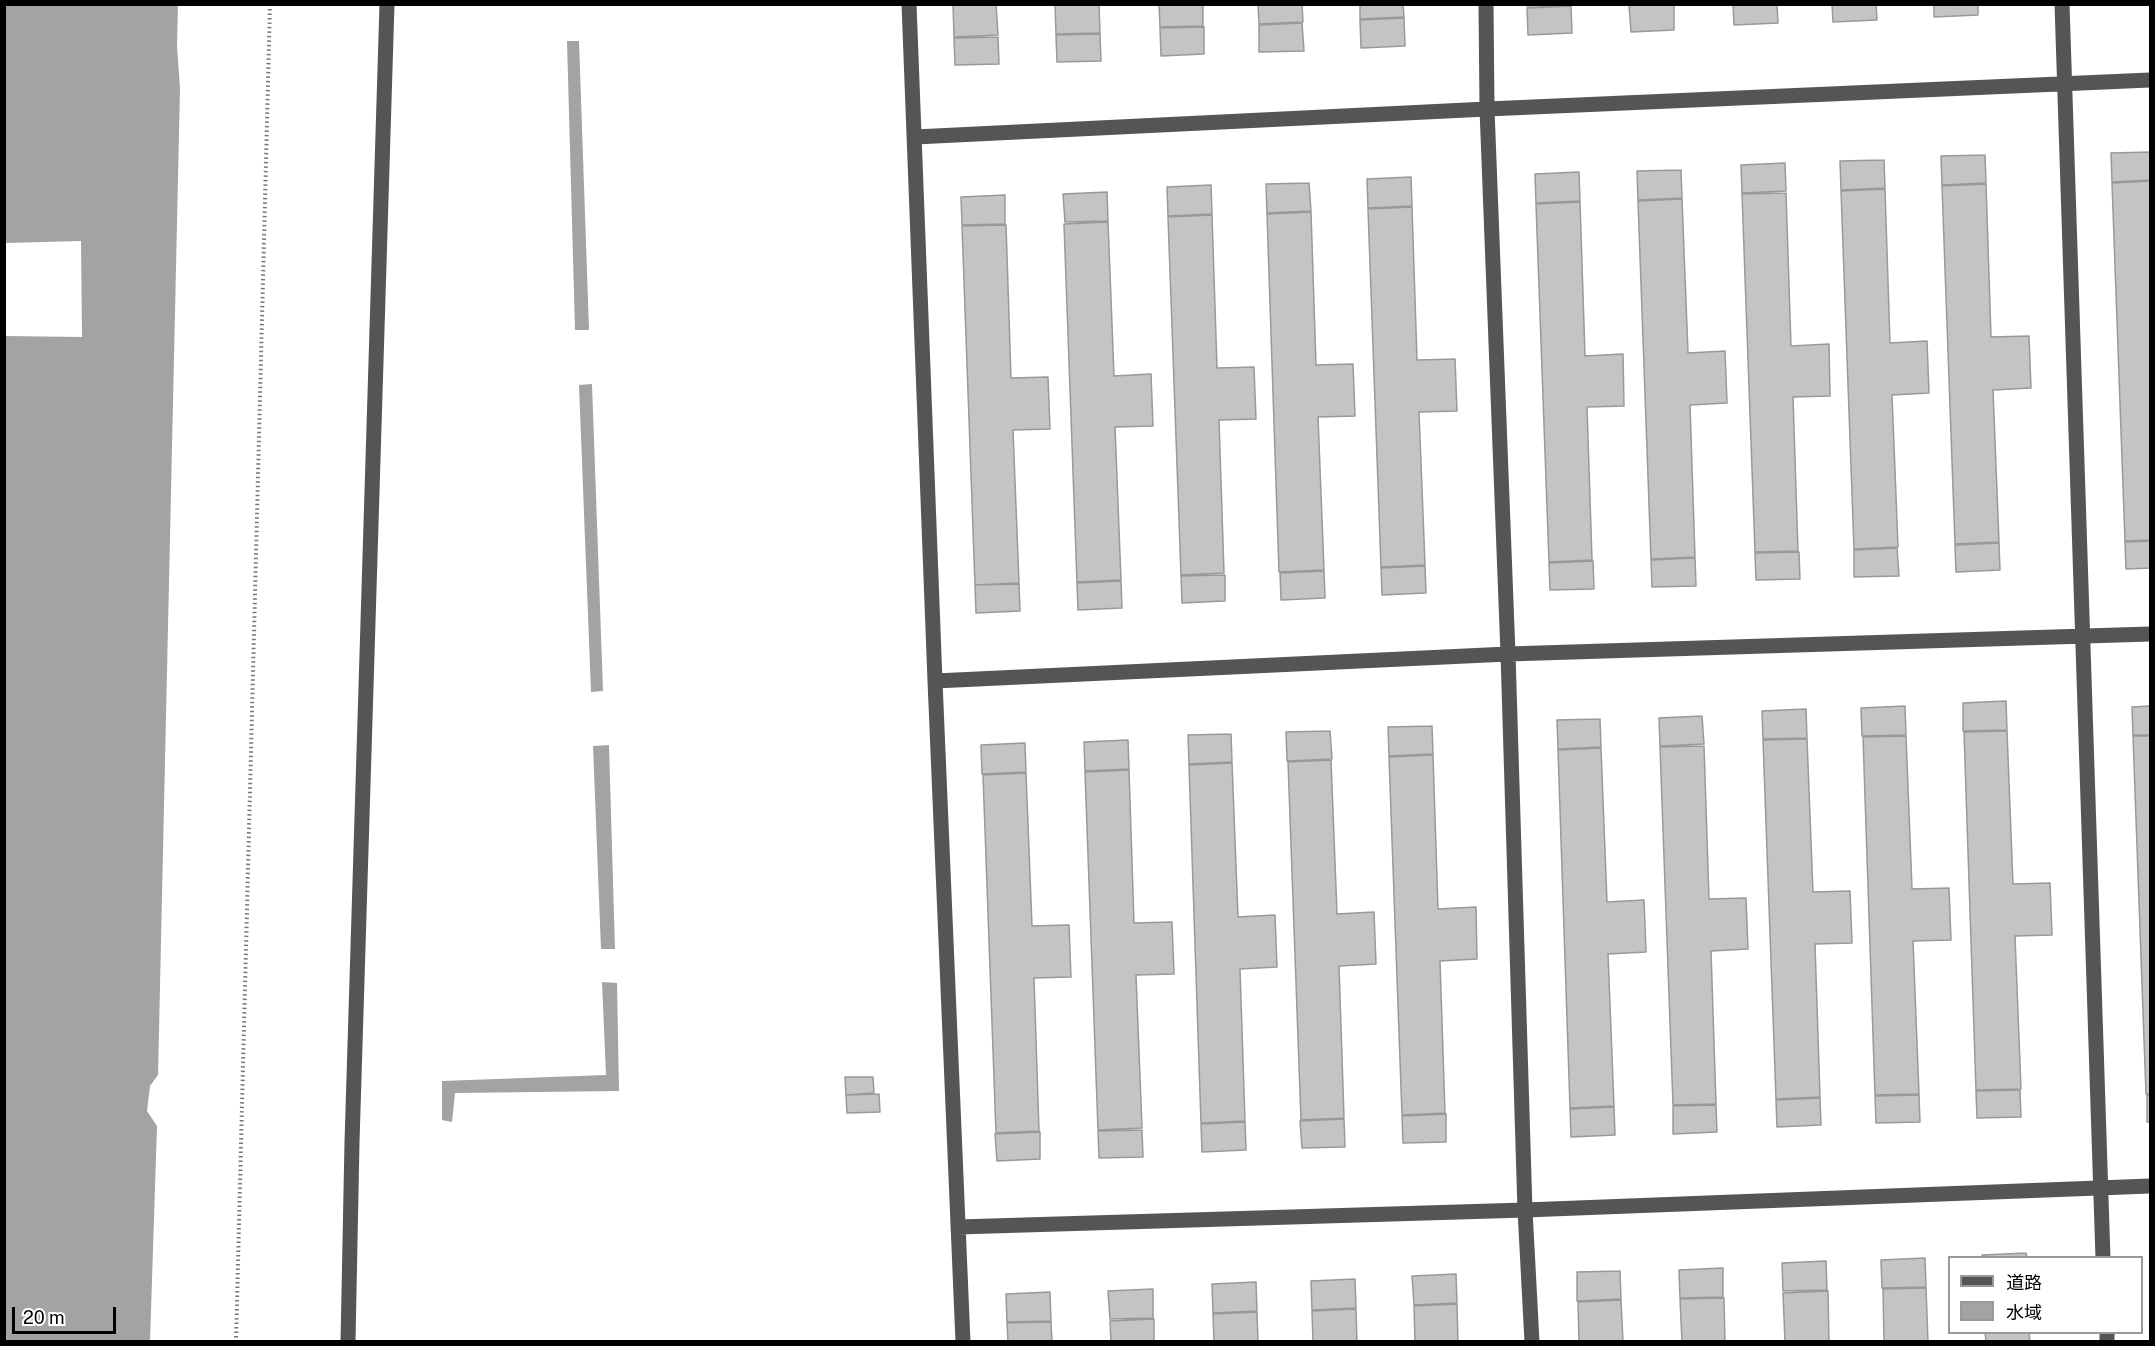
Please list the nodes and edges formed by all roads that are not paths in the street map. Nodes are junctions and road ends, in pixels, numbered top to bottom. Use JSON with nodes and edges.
{"nodes":[{"id":1,"x":387,"y":4,"type":"edge"},
{"id":2,"x":909,"y":4,"type":"edge"},
{"id":3,"x":1486,"y":4,"type":"edge"},
{"id":4,"x":2062,"y":4,"type":"edge"},
{"id":5,"x":2151,"y":80,"type":"edge"},
{"id":6,"x":2064,"y":85,"type":"junction"},
{"id":7,"x":1487,"y":109,"type":"junction"},
{"id":8,"x":915,"y":137,"type":"junction"},
{"id":9,"x":2151,"y":634,"type":"edge"},
{"id":10,"x":2081,"y":636,"type":"junction"},
{"id":11,"x":1508,"y":654,"type":"junction"},
{"id":12,"x":935,"y":681,"type":"junction"},
{"id":13,"x":2151,"y":1186,"type":"edge"},
{"id":14,"x":2100,"y":1188,"type":"junction"},
{"id":15,"x":1525,"y":1210,"type":"junction"},
{"id":16,"x":958,"y":1227,"type":"junction"},
{"id":17,"x":2103,"y":1256,"type":"edge"},
{"id":18,"x":348,"y":1341,"type":"edge"},
{"id":19,"x":963,"y":1341,"type":"edge"},
{"id":20,"x":1532,"y":1341,"type":"edge"}],
"edges":[{"from":1,"to":18,"type":"lane"},
{"from":2,"to":8,"type":"lane"},
{"from":3,"to":7,"type":"lane"},
{"from":4,"to":6,"type":"lane"},
{"from":5,"to":6,"type":"lane"},
{"from":6,"to":7,"type":"lane"},
{"from":6,"to":10,"type":"lane"},
{"from":7,"to":8,"type":"lane"},
{"from":7,"to":11,"type":"lane"},
{"from":8,"to":12,"type":"lane"},
{"from":9,"to":10,"type":"lane"},
{"from":10,"to":11,"type":"lane"},
{"from":10,"to":14,"type":"lane"},
{"from":11,"to":12,"type":"lane"},
{"from":11,"to":15,"type":"lane"},
{"from":12,"to":16,"type":"lane"},
{"from":13,"to":14,"type":"lane"},
{"from":14,"to":15,"type":"lane"},
{"from":14,"to":17,"type":"lane"},
{"from":15,"to":16,"type":"lane"},
{"from":15,"to":20,"type":"lane"},
{"from":16,"to":19,"type":"lane"}]}
